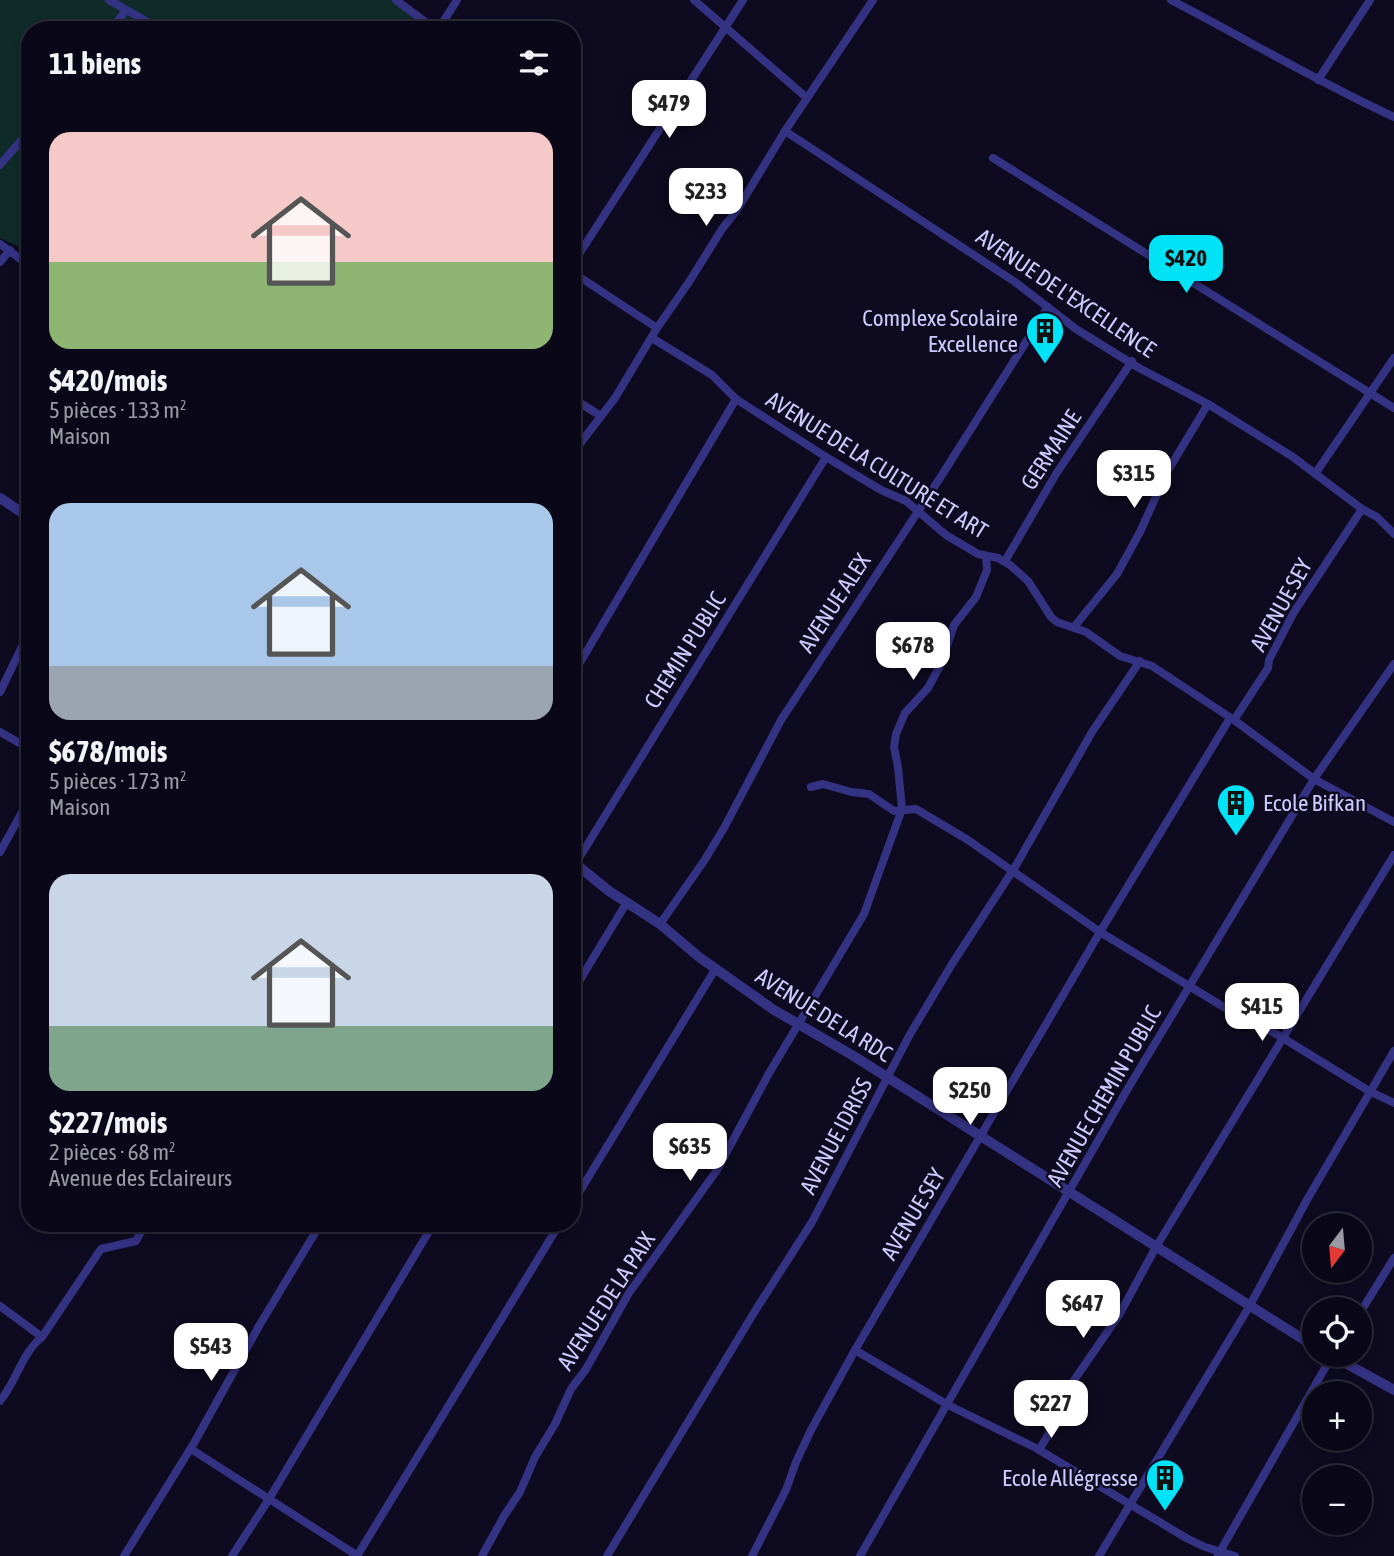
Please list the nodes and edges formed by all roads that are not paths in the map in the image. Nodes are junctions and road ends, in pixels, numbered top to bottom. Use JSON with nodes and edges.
{"nodes":[{"id":1,"x":109,"y":0,"type":"edge"},
{"id":2,"x":396,"y":0,"type":"edge"},
{"id":3,"x":457,"y":0,"type":"edge"},
{"id":4,"x":694,"y":0,"type":"edge"},
{"id":5,"x":743,"y":0,"type":"edge"},
{"id":6,"x":873,"y":0,"type":"edge"},
{"id":7,"x":1171,"y":0,"type":"edge"},
{"id":8,"x":1370,"y":0,"type":"edge"},
{"id":9,"x":126,"y":10,"type":"junction"},
{"id":10,"x":118,"y":21,"type":"edge"},
{"id":11,"x":146,"y":21,"type":"edge"},
{"id":12,"x":425,"y":21,"type":"edge"},
{"id":13,"x":443,"y":21,"type":"edge"},
{"id":14,"x":724,"y":26,"type":"junction"},
{"id":15,"x":1318,"y":80,"type":"junction"},
{"id":16,"x":807,"y":98,"type":"junction"},
{"id":17,"x":1394,"y":117,"type":"edge"},
{"id":18,"x":785,"y":131,"type":"junction"},
{"id":19,"x":21,"y":140,"type":"edge"},
{"id":20,"x":993,"y":158,"type":"dead end"},
{"id":21,"x":0,"y":165,"type":"edge"},
{"id":22,"x":0,"y":244,"type":"edge"},
{"id":23,"x":9,"y":250,"type":"junction"},
{"id":24,"x":581,"y":251,"type":"edge"},
{"id":25,"x":21,"y":259,"type":"edge"},
{"id":26,"x":0,"y":262,"type":"edge"},
{"id":27,"x":581,"y":278,"type":"edge"},
{"id":28,"x":1048,"y":307,"type":"junction"},
{"id":29,"x":657,"y":328,"type":"junction"},
{"id":30,"x":652,"y":338,"type":"junction"},
{"id":31,"x":1394,"y":358,"type":"edge"},
{"id":32,"x":1132,"y":361,"type":"junction"},
{"id":33,"x":1370,"y":392,"type":"junction"},
{"id":34,"x":736,"y":399,"type":"junction"},
{"id":35,"x":581,"y":404,"type":"edge"},
{"id":36,"x":1208,"y":404,"type":"junction"},
{"id":37,"x":1394,"y":408,"type":"edge"},
{"id":38,"x":601,"y":416,"type":"junction"},
{"id":39,"x":581,"y":442,"type":"edge"},
{"id":40,"x":826,"y":457,"type":"junction"},
{"id":41,"x":1315,"y":474,"type":"junction"},
{"id":42,"x":0,"y":498,"type":"edge"},
{"id":43,"x":1362,"y":509,"type":"junction"},
{"id":44,"x":917,"y":511,"type":"junction"},
{"id":45,"x":21,"y":512,"type":"edge"},
{"id":46,"x":1394,"y":534,"type":"edge"},
{"id":47,"x":986,"y":556,"type":"junction"},
{"id":48,"x":1004,"y":561,"type":"junction"},
{"id":49,"x":1074,"y":627,"type":"junction"},
{"id":50,"x":21,"y":649,"type":"edge"},
{"id":51,"x":581,"y":661,"type":"edge"},
{"id":52,"x":1140,"y":661,"type":"junction"},
{"id":53,"x":1394,"y":664,"type":"edge"},
{"id":54,"x":0,"y":692,"type":"edge"},
{"id":55,"x":1232,"y":719,"type":"junction"},
{"id":56,"x":0,"y":732,"type":"edge"},
{"id":57,"x":21,"y":745,"type":"edge"},
{"id":58,"x":1314,"y":779,"type":"junction"},
{"id":59,"x":811,"y":787,"type":"dead end"},
{"id":60,"x":902,"y":809,"type":"junction"},
{"id":61,"x":21,"y":814,"type":"edge"},
{"id":62,"x":1394,"y":822,"type":"edge"},
{"id":63,"x":581,"y":851,"type":"edge"},
{"id":64,"x":0,"y":852,"type":"edge"},
{"id":65,"x":1394,"y":855,"type":"edge"},
{"id":66,"x":581,"y":868,"type":"edge"},
{"id":67,"x":1011,"y":871,"type":"junction"},
{"id":68,"x":627,"y":902,"type":"junction"},
{"id":69,"x":660,"y":924,"type":"junction"},
{"id":70,"x":1100,"y":932,"type":"junction"},
{"id":71,"x":716,"y":968,"type":"junction"},
{"id":72,"x":581,"y":978,"type":"edge"},
{"id":73,"x":1191,"y":987,"type":"junction"},
{"id":74,"x":798,"y":1024,"type":"junction"},
{"id":75,"x":1282,"y":1037,"type":"junction"},
{"id":76,"x":1394,"y":1051,"type":"edge"},
{"id":77,"x":889,"y":1079,"type":"junction"},
{"id":78,"x":1369,"y":1091,"type":"junction"},
{"id":79,"x":1394,"y":1102,"type":"edge"},
{"id":80,"x":981,"y":1138,"type":"junction"},
{"id":81,"x":581,"y":1189,"type":"edge"},
{"id":82,"x":1069,"y":1194,"type":"junction"},
{"id":83,"x":141,"y":1232,"type":"edge"},
{"id":84,"x":316,"y":1232,"type":"edge"},
{"id":85,"x":429,"y":1232,"type":"edge"},
{"id":86,"x":555,"y":1232,"type":"edge"},
{"id":87,"x":1156,"y":1247,"type":"junction"},
{"id":88,"x":1394,"y":1258,"type":"edge"},
{"id":89,"x":1369,"y":1297,"type":"edge"},
{"id":90,"x":0,"y":1307,"type":"edge"},
{"id":91,"x":1249,"y":1307,"type":"junction"},
{"id":92,"x":41,"y":1337,"type":"junction"},
{"id":93,"x":1302,"y":1339,"type":"edge"},
{"id":94,"x":855,"y":1350,"type":"junction"},
{"id":95,"x":1324,"y":1367,"type":"edge"},
{"id":96,"x":1353,"y":1367,"type":"edge"},
{"id":97,"x":1394,"y":1390,"type":"edge"},
{"id":98,"x":0,"y":1401,"type":"edge"},
{"id":99,"x":948,"y":1405,"type":"junction"},
{"id":100,"x":191,"y":1449,"type":"junction"},
{"id":101,"x":1039,"y":1450,"type":"junction"},
{"id":102,"x":269,"y":1499,"type":"junction"},
{"id":103,"x":1130,"y":1504,"type":"junction"},
{"id":104,"x":1219,"y":1554,"type":"edge"},
{"id":105,"x":124,"y":1556,"type":"edge"},
{"id":106,"x":232,"y":1556,"type":"edge"},
{"id":107,"x":357,"y":1556,"type":"edge"},
{"id":108,"x":482,"y":1556,"type":"edge"},
{"id":109,"x":607,"y":1556,"type":"edge"},
{"id":110,"x":752,"y":1556,"type":"edge"},
{"id":111,"x":860,"y":1556,"type":"edge"},
{"id":112,"x":1099,"y":1556,"type":"edge"},
{"id":113,"x":1235,"y":1556,"type":"edge"}],
"edges":[{"from":1,"to":9,"type":"street"},
{"from":2,"to":12,"type":"street"},
{"from":3,"to":13,"type":"street"},
{"from":4,"to":14,"type":"street"},
{"from":5,"to":14,"type":"street"},
{"from":6,"to":16,"type":"street"},
{"from":7,"to":15,"type":"street"},
{"from":8,"to":15,"type":"street"},
{"from":9,"to":10,"type":"street"},
{"from":9,"to":11,"type":"street"},
{"from":14,"to":16,"type":"street"},
{"from":14,"to":24,"type":"street"},
{"from":15,"to":17,"type":"street"},
{"from":16,"to":18,"type":"street"},
{"from":18,"to":28,"type":"street","name":"AVENUE DE L'EXCELLENCE"},
{"from":18,"to":29,"type":"street"},
{"from":19,"to":21,"type":"street"},
{"from":20,"to":33,"type":"street"},
{"from":22,"to":23,"type":"street"},
{"from":23,"to":25,"type":"street"},
{"from":23,"to":26,"type":"street"},
{"from":27,"to":29,"type":"street"},
{"from":28,"to":32,"type":"street","name":"AVENUE DE L'EXCELLENCE"},
{"from":28,"to":44,"type":"street","name":"AVENUE ALEX"},
{"from":29,"to":30,"type":"street"},
{"from":30,"to":34,"type":"street","name":"AVENUE DE LA CULTURE ET ART"},
{"from":30,"to":38,"type":"street"},
{"from":31,"to":33,"type":"street"},
{"from":32,"to":36,"type":"street","name":"AVENUE DE L'EXCELLENCE"},
{"from":32,"to":48,"type":"street","name":"GERMAINE"},
{"from":33,"to":37,"type":"street"},
{"from":33,"to":41,"type":"street"},
{"from":34,"to":40,"type":"street","name":"AVENUE DE LA CULTURE ET ART"},
{"from":34,"to":51,"type":"street"},
{"from":35,"to":38,"type":"street"},
{"from":36,"to":41,"type":"street","name":"AVENUE DE L'EXCELLENCE"},
{"from":36,"to":49,"type":"street"},
{"from":38,"to":39,"type":"street"},
{"from":40,"to":44,"type":"street","name":"AVENUE DE LA CULTURE ET ART"},
{"from":40,"to":63,"type":"street","name":"CHEMIN PUBLIC"},
{"from":41,"to":43,"type":"street","name":"AVENUE DE L'EXCELLENCE"},
{"from":42,"to":45,"type":"street"},
{"from":43,"to":46,"type":"street","name":"AVENUE DE L'EXCELLENCE"},
{"from":43,"to":55,"type":"street","name":"AVENUE SEY"},
{"from":44,"to":47,"type":"street","name":"AVENUE DE LA CULTURE ET ART"},
{"from":44,"to":69,"type":"street","name":"AVENUE ALEX"},
{"from":47,"to":48,"type":"street","name":"AVENUE DE LA CULTURE ET ART"},
{"from":47,"to":60,"type":"street"},
{"from":48,"to":49,"type":"street","name":"AVENUE DE LA CULTURE ET ART"},
{"from":49,"to":52,"type":"street","name":"AVENUE DE LA CULTURE ET ART"},
{"from":50,"to":54,"type":"street"},
{"from":52,"to":55,"type":"street","name":"AVENUE DE LA CULTURE ET ART"},
{"from":52,"to":67,"type":"street","name":"AVENUE IDRISS"},
{"from":53,"to":58,"type":"street","name":"AVENUE CHEMIN PUBLIC"},
{"from":55,"to":58,"type":"street","name":"AVENUE DE LA CULTURE ET ART"},
{"from":55,"to":70,"type":"street","name":"AVENUE SEY"},
{"from":56,"to":57,"type":"street"},
{"from":58,"to":62,"type":"street","name":"AVENUE DE LA CULTURE ET ART"},
{"from":58,"to":73,"type":"street","name":"AVENUE CHEMIN PUBLIC"},
{"from":59,"to":60,"type":"street"},
{"from":60,"to":67,"type":"street"},
{"from":60,"to":74,"type":"street","name":"AVENUE DE LA PAIX"},
{"from":61,"to":64,"type":"street"},
{"from":65,"to":75,"type":"street"},
{"from":66,"to":68,"type":"street","name":"AVENUE DE LA RDC"},
{"from":67,"to":70,"type":"street"},
{"from":67,"to":77,"type":"street","name":"AVENUE IDRISS"},
{"from":68,"to":69,"type":"street","name":"AVENUE DE LA RDC"},
{"from":68,"to":72,"type":"street"},
{"from":69,"to":71,"type":"street","name":"AVENUE DE LA RDC"},
{"from":70,"to":73,"type":"street"},
{"from":70,"to":80,"type":"street","name":"AVENUE SEY"},
{"from":71,"to":74,"type":"street","name":"AVENUE DE LA RDC"},
{"from":71,"to":81,"type":"street"},
{"from":73,"to":75,"type":"street"},
{"from":73,"to":82,"type":"street","name":"AVENUE CHEMIN PUBLIC"},
{"from":74,"to":77,"type":"street","name":"AVENUE DE LA RDC"},
{"from":74,"to":108,"type":"street","name":"AVENUE DE LA PAIX"},
{"from":75,"to":78,"type":"street"},
{"from":75,"to":87,"type":"street"},
{"from":76,"to":78,"type":"street"},
{"from":77,"to":80,"type":"street","name":"AVENUE DE LA RDC"},
{"from":77,"to":109,"type":"street","name":"AVENUE IDRISS"},
{"from":78,"to":79,"type":"street"},
{"from":78,"to":91,"type":"street"},
{"from":80,"to":82,"type":"street","name":"AVENUE DE LA RDC"},
{"from":80,"to":94,"type":"street","name":"AVENUE SEY"},
{"from":82,"to":87,"type":"street","name":"AVENUE DE LA RDC"},
{"from":82,"to":99,"type":"street","name":"AVENUE CHEMIN PUBLIC"},
{"from":83,"to":92,"type":"street"},
{"from":84,"to":100,"type":"street"},
{"from":85,"to":102,"type":"street"},
{"from":86,"to":107,"type":"street"},
{"from":87,"to":91,"type":"street","name":"AVENUE DE LA RDC"},
{"from":87,"to":101,"type":"street"},
{"from":88,"to":89,"type":"street"},
{"from":90,"to":92,"type":"street"},
{"from":91,"to":93,"type":"street","name":"AVENUE DE LA RDC"},
{"from":91,"to":103,"type":"street"},
{"from":92,"to":98,"type":"street"},
{"from":94,"to":99,"type":"street"},
{"from":94,"to":110,"type":"street","name":"AVENUE SEY"},
{"from":95,"to":104,"type":"street"},
{"from":96,"to":97,"type":"street"},
{"from":99,"to":101,"type":"street"},
{"from":99,"to":111,"type":"street","name":"AVENUE CHEMIN PUBLIC"},
{"from":100,"to":102,"type":"street"},
{"from":100,"to":105,"type":"street"},
{"from":101,"to":103,"type":"street"},
{"from":102,"to":106,"type":"street"},
{"from":102,"to":107,"type":"street"},
{"from":103,"to":104,"type":"street"},
{"from":103,"to":112,"type":"street"},
{"from":104,"to":113,"type":"street"}]}
